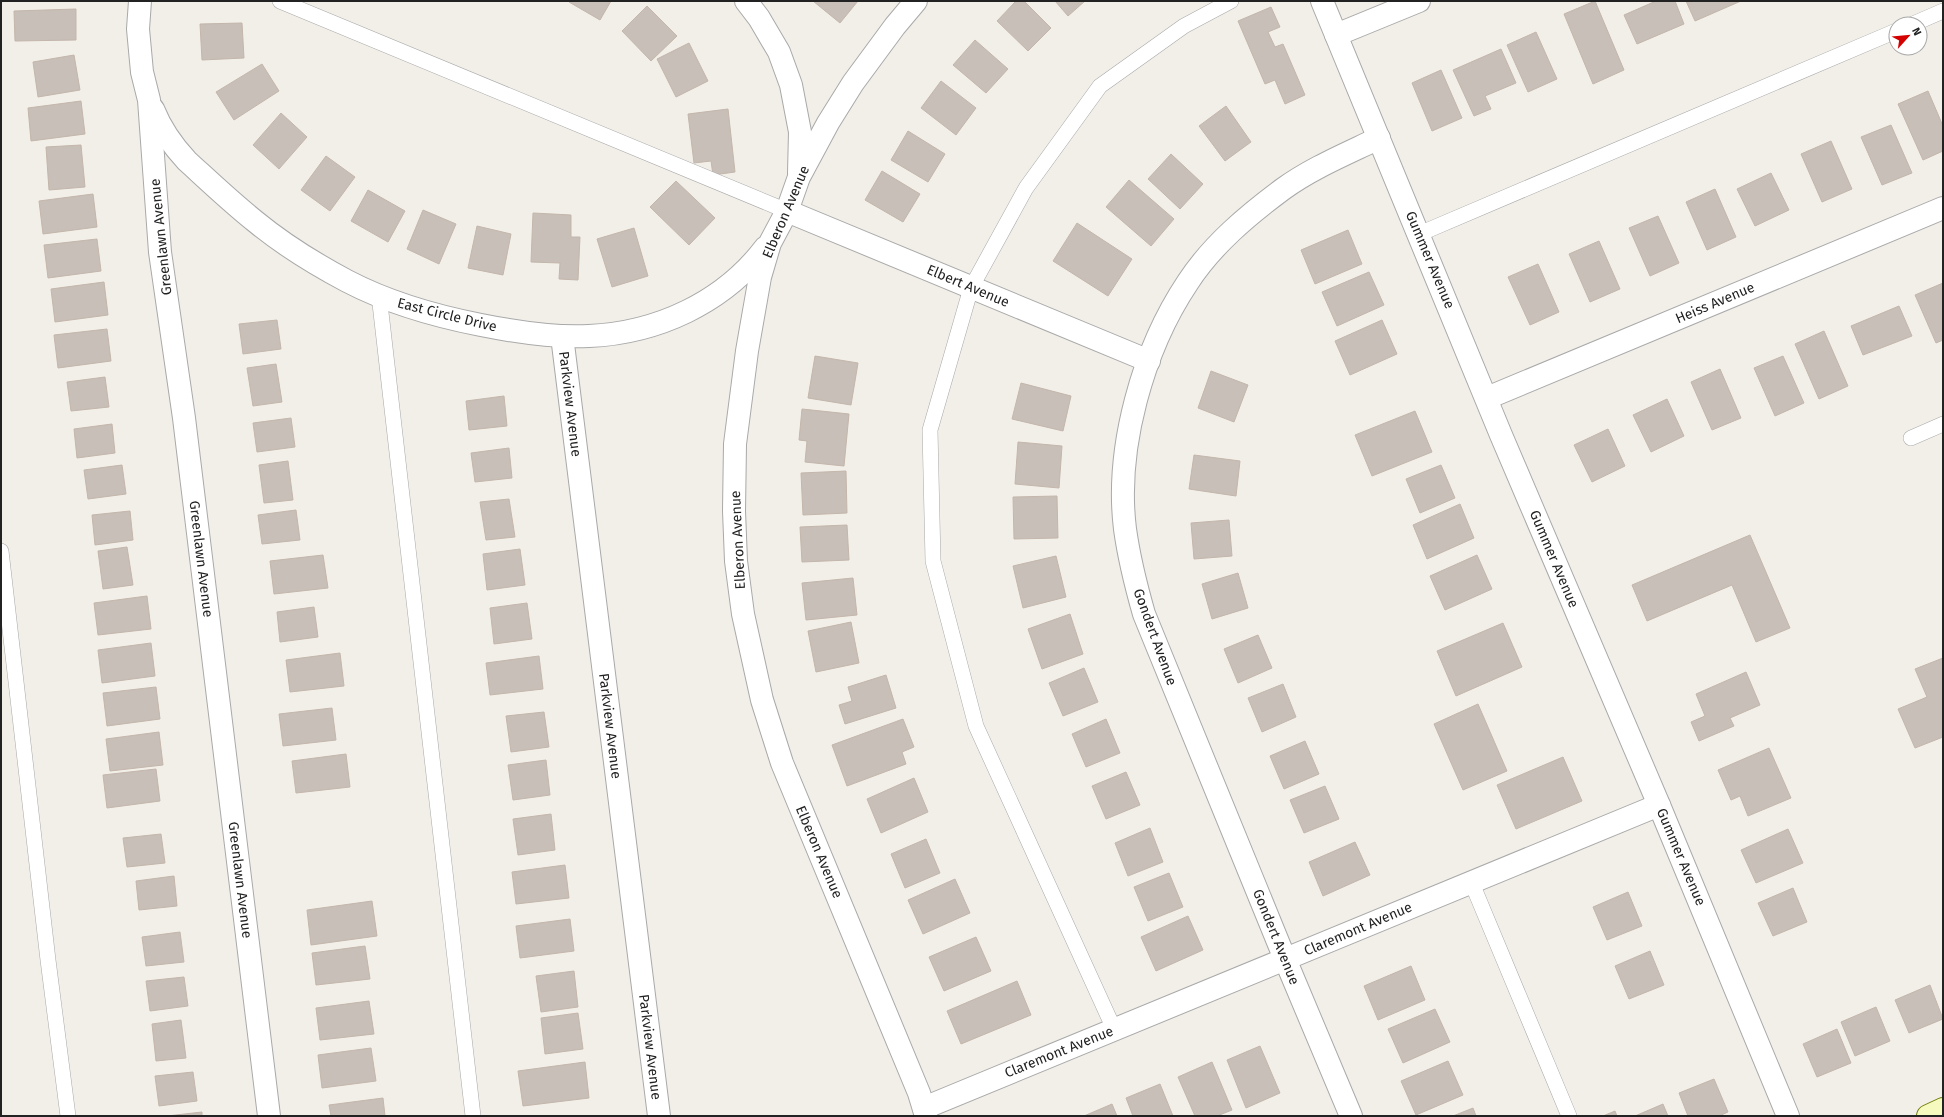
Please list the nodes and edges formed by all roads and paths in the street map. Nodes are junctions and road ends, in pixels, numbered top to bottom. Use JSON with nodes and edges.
{"nodes":[{"id":1,"x":140,"y":1,"type":"edge"},
{"id":2,"x":280,"y":1,"type":"edge"},
{"id":3,"x":746,"y":1,"type":"edge"},
{"id":4,"x":916,"y":1,"type":"edge"},
{"id":5,"x":1231,"y":1,"type":"edge"},
{"id":6,"x":1322,"y":1,"type":"edge"},
{"id":7,"x":1419,"y":1,"type":"edge"},
{"id":8,"x":1943,"y":11,"type":"edge"},
{"id":9,"x":1928,"y":18,"type":"edge"},
{"id":10,"x":1888,"y":34,"type":"edge"},
{"id":11,"x":1336,"y":35,"type":"junction"},
{"id":12,"x":149,"y":100,"type":"junction"},
{"id":13,"x":1379,"y":138,"type":"junction"},
{"id":14,"x":799,"y":177,"type":"junction"},
{"id":15,"x":1943,"y":208,"type":"edge"},
{"id":16,"x":787,"y":211,"type":"junction"},
{"id":17,"x":1419,"y":234,"type":"junction"},
{"id":18,"x":770,"y":243,"type":"junction"},
{"id":19,"x":971,"y":288,"type":"junction"},
{"id":20,"x":378,"y":295,"type":"junction"},
{"id":21,"x":562,"y":336,"type":"junction"},
{"id":22,"x":1149,"y":361,"type":"junction"},
{"id":23,"x":1487,"y":398,"type":"junction"},
{"id":24,"x":1943,"y":424,"type":"edge"},
{"id":25,"x":1911,"y":438,"type":"dead end"},
{"id":26,"x":1,"y":550,"type":"edge"},
{"id":27,"x":1659,"y":805,"type":"junction"},
{"id":28,"x":1471,"y":881,"type":"junction"},
{"id":29,"x":1285,"y":959,"type":"junction"},
{"id":30,"x":1114,"y":1029,"type":"junction"},
{"id":31,"x":1943,"y":1109,"type":"edge"},
{"id":32,"x":925,"y":1112,"type":"edge"},
{"id":33,"x":68,"y":1116,"type":"edge"},
{"id":34,"x":270,"y":1116,"type":"edge"},
{"id":35,"x":473,"y":1116,"type":"edge"},
{"id":36,"x":659,"y":1116,"type":"edge"},
{"id":37,"x":1351,"y":1116,"type":"edge"},
{"id":38,"x":1569,"y":1116,"type":"edge"},
{"id":39,"x":1788,"y":1116,"type":"edge"},
{"id":40,"x":1928,"y":1116,"type":"edge"}],
"edges":[{"from":1,"to":12,"type":"street","name":"Greenlawn Avenue"},
{"from":2,"to":16,"type":"lane"},
{"from":3,"to":14,"type":"street"},
{"from":4,"to":14,"type":"street","name":"Elberon Avenue"},
{"from":5,"to":19,"type":"lane"},
{"from":6,"to":11,"type":"street","name":"Gummer Avenue"},
{"from":7,"to":11,"type":"street"},
{"from":8,"to":9,"type":"lane"},
{"from":10,"to":17,"type":"lane"},
{"from":11,"to":13,"type":"street","name":"Gummer Avenue"},
{"from":12,"to":20,"type":"street","name":"East Circle Drive"},
{"from":12,"to":34,"type":"street","name":"Greenlawn Avenue"},
{"from":13,"to":17,"type":"street","name":"Gummer Avenue"},
{"from":13,"to":22,"type":"street","name":"Gondert Avenue"},
{"from":14,"to":16,"type":"street","name":"Elberon Avenue"},
{"from":15,"to":23,"type":"street","name":"Heiss Avenue"},
{"from":16,"to":18,"type":"street","name":"Elberon Avenue"},
{"from":16,"to":19,"type":"street","name":"Elbert Avenue"},
{"from":17,"to":23,"type":"street","name":"Gummer Avenue"},
{"from":18,"to":21,"type":"street","name":"East Circle Drive"},
{"from":18,"to":32,"type":"street","name":"Elberon Avenue"},
{"from":19,"to":22,"type":"street","name":"Elbert Avenue"},
{"from":19,"to":30,"type":"lane"},
{"from":20,"to":21,"type":"street","name":"East Circle Drive"},
{"from":20,"to":35,"type":"lane"},
{"from":21,"to":36,"type":"street","name":"Parkview Avenue"},
{"from":22,"to":29,"type":"street","name":"Gondert Avenue"},
{"from":23,"to":27,"type":"street","name":"Gummer Avenue"},
{"from":24,"to":25,"type":"lane"},
{"from":26,"to":33,"type":"lane"},
{"from":27,"to":28,"type":"street","name":"Claremont Avenue"},
{"from":27,"to":39,"type":"street","name":"Gummer Avenue"},
{"from":28,"to":29,"type":"street","name":"Claremont Avenue"},
{"from":28,"to":38,"type":"lane"},
{"from":29,"to":30,"type":"street","name":"Claremont Avenue"},
{"from":29,"to":37,"type":"street","name":"Gondert Avenue"},
{"from":30,"to":32,"type":"street","name":"Claremont Avenue"},
{"from":31,"to":40,"type":"main road"}]}
